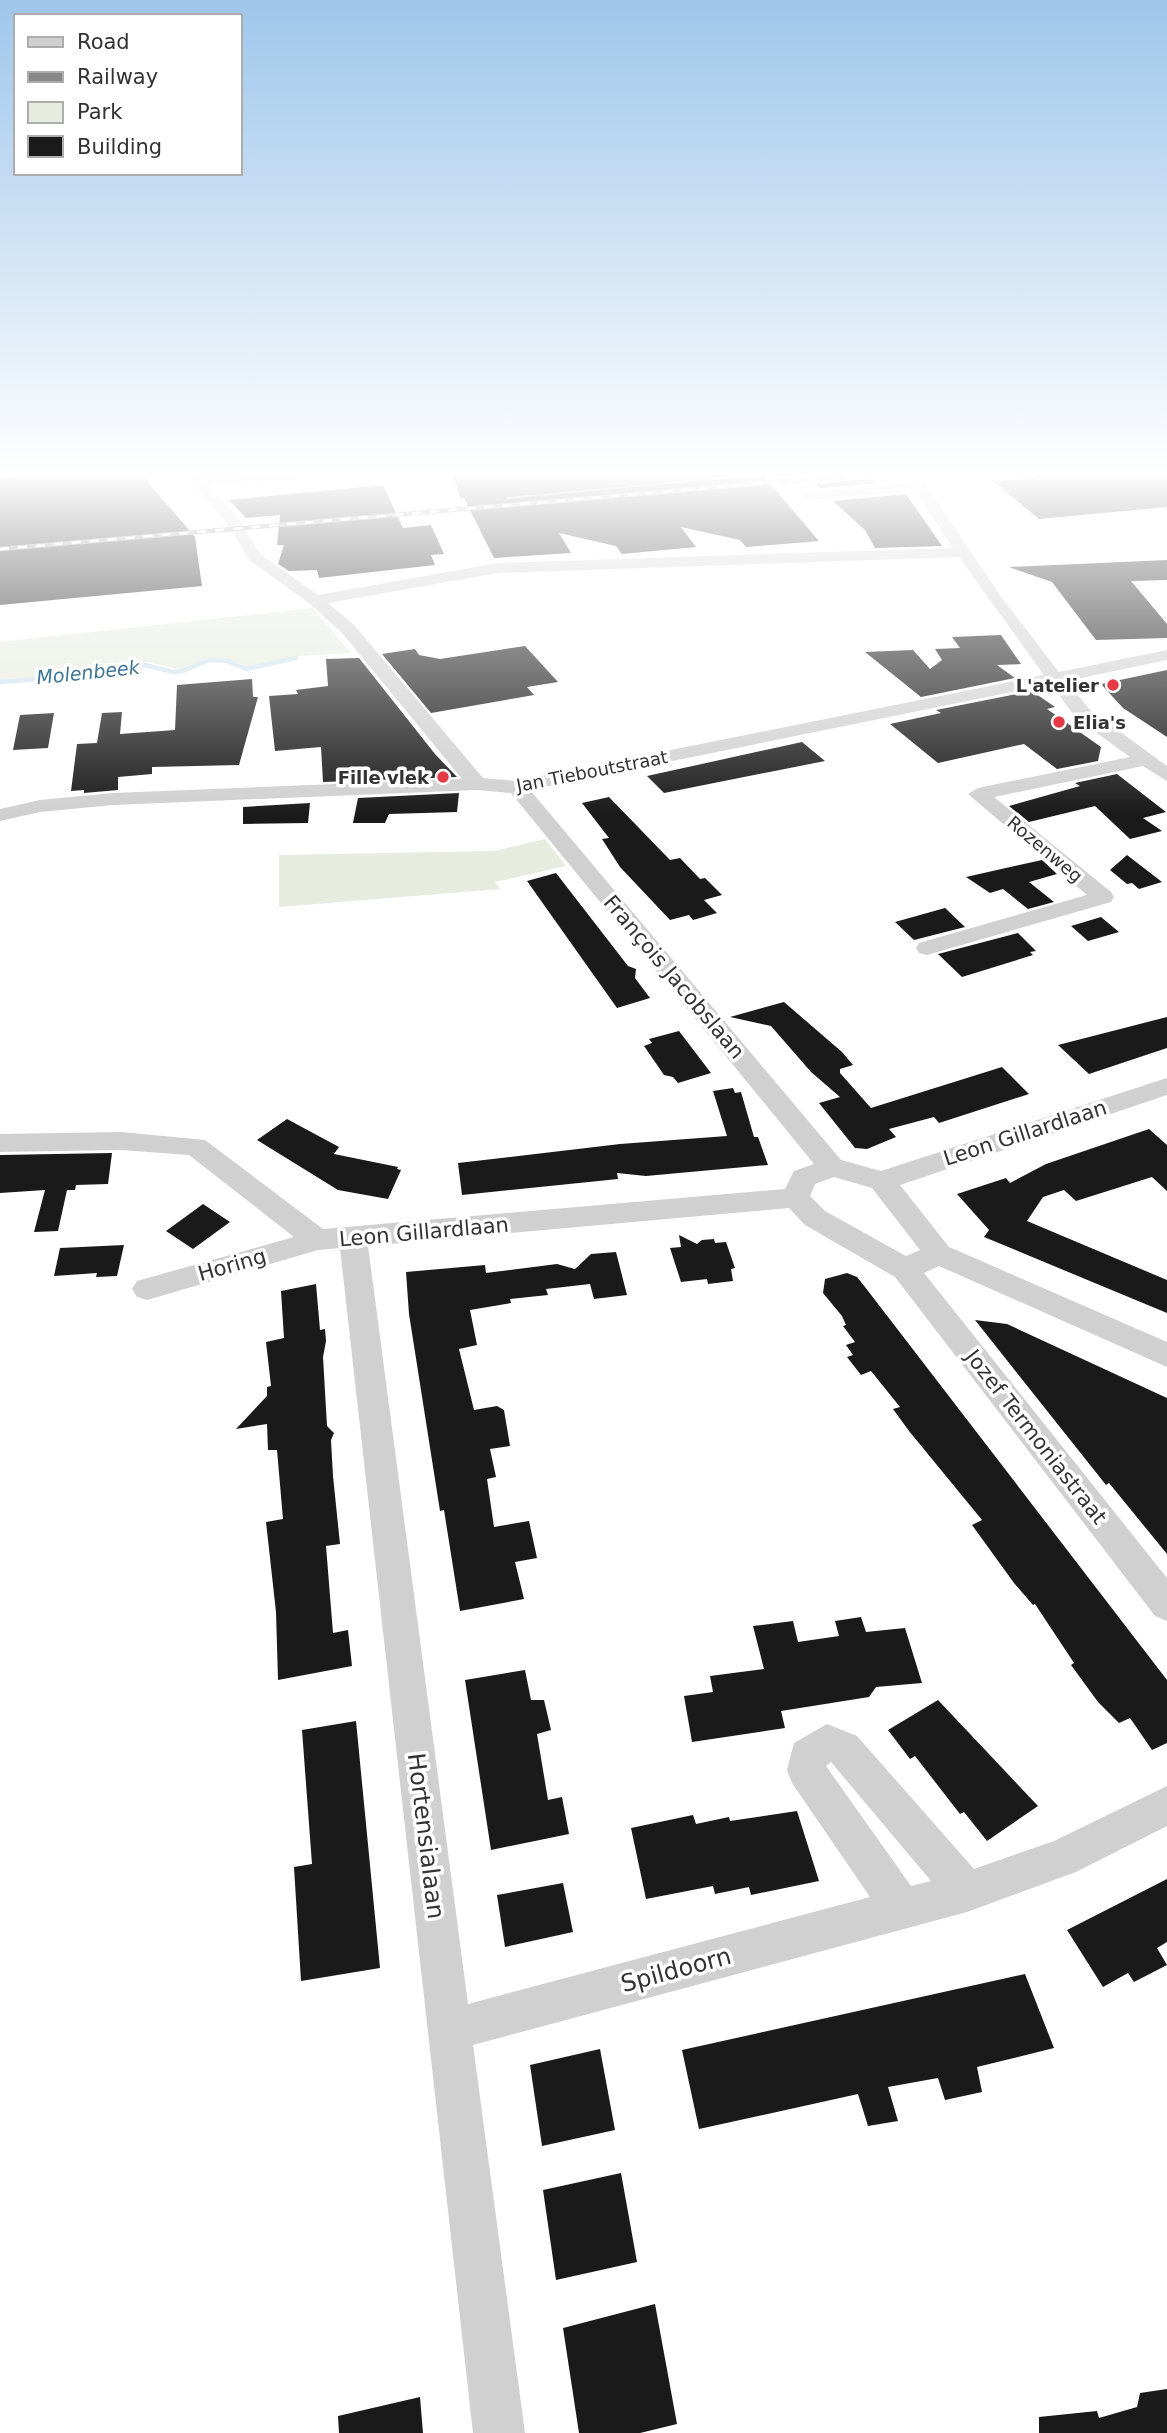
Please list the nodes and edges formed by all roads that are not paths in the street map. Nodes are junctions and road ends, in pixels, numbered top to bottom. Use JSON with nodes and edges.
{"nodes":[{"id":1,"x":298,"y":588,"type":"edge"},
{"id":2,"x":386,"y":588,"type":"edge"},
{"id":3,"x":988,"y":588,"type":"edge"},
{"id":4,"x":315,"y":600,"type":"junction"},
{"id":5,"x":1167,"y":655,"type":"edge"},
{"id":6,"x":1052,"y":677,"type":"junction"},
{"id":7,"x":1145,"y":760,"type":"junction"},
{"id":8,"x":1167,"y":775,"type":"edge"},
{"id":9,"x":477,"y":784,"type":"junction"},
{"id":10,"x":517,"y":787,"type":"junction"},
{"id":11,"x":0,"y":815,"type":"edge"},
{"id":12,"x":927,"y":948,"type":"dead end"},
{"id":13,"x":1167,"y":1086,"type":"edge"},
{"id":14,"x":0,"y":1143,"type":"edge"},
{"id":15,"x":832,"y":1167,"type":"junction"},
{"id":16,"x":882,"y":1181,"type":"junction"},
{"id":17,"x":796,"y":1198,"type":"junction"},
{"id":18,"x":335,"y":1239,"type":"junction"},
{"id":19,"x":939,"y":1254,"type":"junction"},
{"id":20,"x":905,"y":1269,"type":"junction"},
{"id":21,"x":146,"y":1289,"type":"dead end"},
{"id":22,"x":1167,"y":1355,"type":"edge"},
{"id":23,"x":1167,"y":1605,"type":"edge"},
{"id":24,"x":1167,"y":1805,"type":"edge"},
{"id":25,"x":967,"y":1892,"type":"junction"},
{"id":26,"x":903,"y":1910,"type":"junction"},
{"id":27,"x":450,"y":2030,"type":"junction"},
{"id":28,"x":499,"y":2433,"type":"edge"}],
"edges":[{"from":1,"to":4,"type":"street"},
{"from":2,"to":4,"type":"street"},
{"from":3,"to":6,"type":"street"},
{"from":4,"to":9,"type":"street"},
{"from":5,"to":6,"type":"street","name":"Jan Tieboutstraat"},
{"from":6,"to":7,"type":"street"},
{"from":6,"to":10,"type":"street","name":"Jan Tieboutstraat"},
{"from":7,"to":8,"type":"street"},
{"from":7,"to":12,"type":"street","name":"Rozenweg"},
{"from":9,"to":10,"type":"street","name":"Jan Tieboutstraat"},
{"from":9,"to":11,"type":"street","name":"Jan Tieboutstraat"},
{"from":10,"to":15,"type":"street","name":"François Jacobslaan"},
{"from":13,"to":16,"type":"street","name":"Leon Gillardlaan"},
{"from":14,"to":18,"type":"street","name":"Leon Gillardlaan"},
{"from":15,"to":16,"type":"street"},
{"from":15,"to":17,"type":"street"},
{"from":16,"to":19,"type":"street"},
{"from":17,"to":18,"type":"street","name":"Leon Gillardlaan"},
{"from":17,"to":20,"type":"street"},
{"from":18,"to":21,"type":"street","name":"Horing"},
{"from":18,"to":27,"type":"street","name":"Hortensialaan"},
{"from":19,"to":20,"type":"street"},
{"from":19,"to":22,"type":"street"},
{"from":20,"to":23,"type":"street","name":"Jozef Termoniastraat"},
{"from":24,"to":25,"type":"street","name":"Spildoorn"},
{"from":25,"to":26,"type":"street","name":"Spildoorn"},
{"from":25,"to":26,"type":"street"},
{"from":26,"to":27,"type":"street","name":"Spildoorn"},
{"from":27,"to":28,"type":"street","name":"Hortensialaan"}]}
